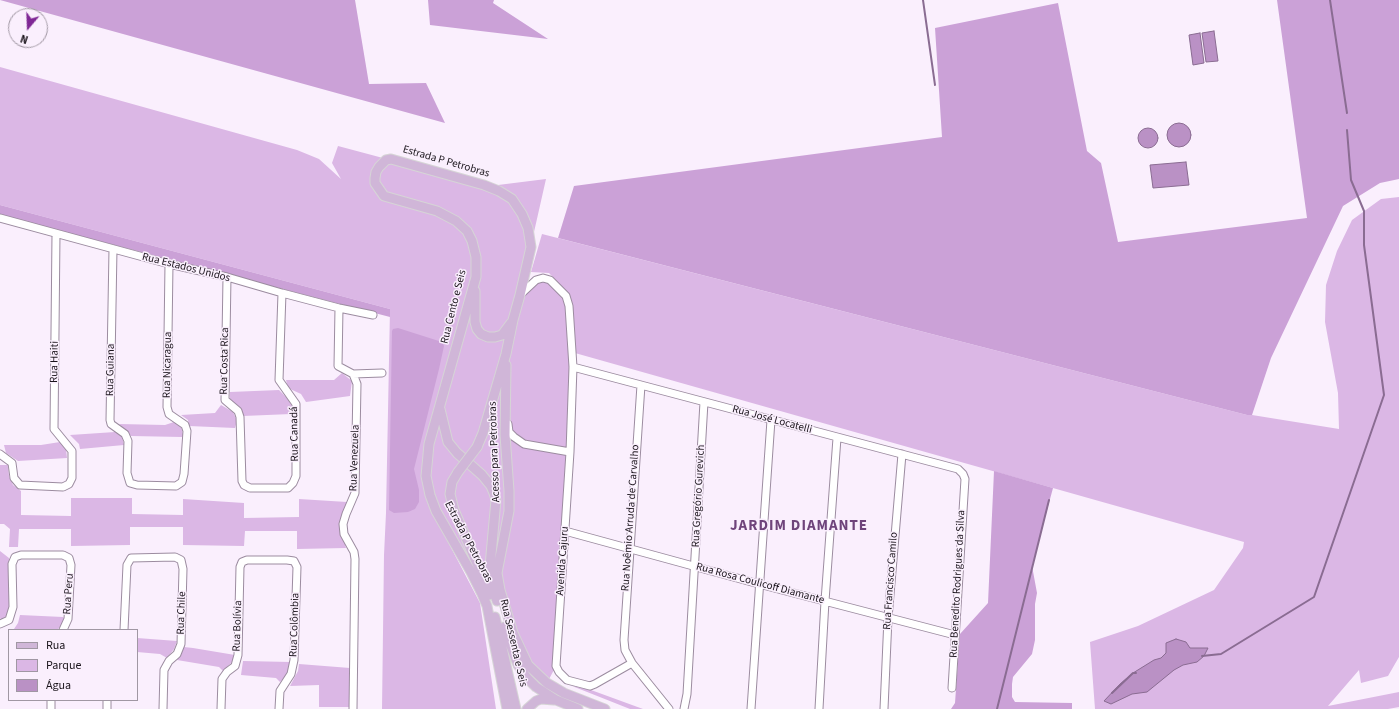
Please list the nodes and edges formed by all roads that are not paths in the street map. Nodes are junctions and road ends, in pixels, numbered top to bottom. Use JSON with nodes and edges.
{"nodes":[{"id":1,"x":384,"y":196,"type":"joint"},
{"id":2,"x":0,"y":218,"type":"edge"},
{"id":3,"x":56,"y":234,"type":"junction"},
{"id":4,"x":531,"y":247,"type":"joint"},
{"id":5,"x":113,"y":249,"type":"junction"},
{"id":6,"x":169,"y":264,"type":"junction"},
{"id":7,"x":227,"y":277,"type":"junction"},
{"id":8,"x":476,"y":278,"type":"junction"},
{"id":9,"x":282,"y":293,"type":"junction"},
{"id":10,"x":520,"y":295,"type":"junction"},
{"id":11,"x":340,"y":308,"type":"junction"},
{"id":12,"x":373,"y":315,"type":"dead end"},
{"id":13,"x":513,"y":320,"type":"junction"},
{"id":14,"x":506,"y":354,"type":"junction"},
{"id":15,"x":573,"y":367,"type":"junction"},
{"id":16,"x":353,"y":374,"type":"junction"},
{"id":17,"x":382,"y":374,"type":"dead end"},
{"id":18,"x":640,"y":385,"type":"junction"},
{"id":19,"x":704,"y":402,"type":"junction"},
{"id":20,"x":440,"y":407,"type":"junction"},
{"id":21,"x":505,"y":410,"type":"junction"},
{"id":22,"x":770,"y":420,"type":"junction"},
{"id":23,"x":837,"y":438,"type":"junction"},
{"id":24,"x":570,"y":452,"type":"junction"},
{"id":25,"x":0,"y":454,"type":"edge"},
{"id":26,"x":902,"y":454,"type":"junction"},
{"id":27,"x":458,"y":472,"type":"joint"},
{"id":28,"x":965,"y":479,"type":"joint"},
{"id":29,"x":182,"y":482,"type":"joint"},
{"id":30,"x":294,"y":483,"type":"joint"},
{"id":31,"x":565,"y":531,"type":"junction"},
{"id":32,"x":629,"y":549,"type":"junction"},
{"id":33,"x":242,"y":562,"type":"joint"},
{"id":34,"x":695,"y":567,"type":"junction"},
{"id":35,"x":759,"y":584,"type":"junction"},
{"id":36,"x":825,"y":601,"type":"junction"},
{"id":37,"x":888,"y":618,"type":"junction"},
{"id":38,"x":0,"y":624,"type":"edge"},
{"id":39,"x":63,"y":629,"type":"edge"},
{"id":40,"x":124,"y":629,"type":"edge"},
{"id":41,"x":955,"y":635,"type":"junction"},
{"id":42,"x":632,"y":663,"type":"junction"},
{"id":43,"x":952,"y":688,"type":"dead end"},
{"id":44,"x":556,"y":700,"type":"junction"},
{"id":45,"x":163,"y":709,"type":"edge"},
{"id":46,"x":221,"y":709,"type":"edge"},
{"id":47,"x":278,"y":709,"type":"edge"},
{"id":48,"x":353,"y":709,"type":"edge"},
{"id":49,"x":507,"y":709,"type":"edge"},
{"id":50,"x":516,"y":709,"type":"edge"},
{"id":51,"x":527,"y":709,"type":"edge"},
{"id":52,"x":578,"y":709,"type":"edge"},
{"id":53,"x":605,"y":709,"type":"edge"},
{"id":54,"x":669,"y":709,"type":"edge"},
{"id":55,"x":684,"y":709,"type":"edge"},
{"id":56,"x":751,"y":709,"type":"edge"},
{"id":57,"x":819,"y":709,"type":"edge"},
{"id":58,"x":884,"y":709,"type":"edge"}],
"edges":[{"from":1,"to":4,"type":"main road","name":"Estrada P Petrobras"},
{"from":1,"to":8,"type":"main road","name":"Rua Cento e Seis"},
{"from":2,"to":3,"type":"street","name":"Rua Estados Unidos"},
{"from":3,"to":5,"type":"street","name":"Rua Estados Unidos"},
{"from":3,"to":25,"type":"street","name":"Rua Haiti"},
{"from":4,"to":10,"type":"main road","name":"Acesso para Petrobras"},
{"from":5,"to":6,"type":"street","name":"Rua Estados Unidos"},
{"from":5,"to":29,"type":"street","name":"Rua Guiana"},
{"from":6,"to":7,"type":"street","name":"Rua Estados Unidos"},
{"from":6,"to":29,"type":"street","name":"Rua Nicaragua"},
{"from":7,"to":9,"type":"street","name":"Rua Estados Unidos"},
{"from":7,"to":30,"type":"street","name":"Rua Costa Rica"},
{"from":8,"to":13,"type":"main road"},
{"from":8,"to":20,"type":"main road","name":"Rua Cento e Seis"},
{"from":9,"to":11,"type":"street","name":"Rua Estados Unidos"},
{"from":9,"to":30,"type":"street","name":"Rua Canadá"},
{"from":10,"to":13,"type":"main road","name":"Acesso para Petrobras"},
{"from":10,"to":15,"type":"street","name":"Avenida Cajuru"},
{"from":11,"to":12,"type":"street","name":"Rua Estados Unidos"},
{"from":11,"to":16,"type":"street"},
{"from":13,"to":14,"type":"main road","name":"Acesso para Petrobras"},
{"from":14,"to":21,"type":"main road","name":"Acesso para Petrobras"},
{"from":14,"to":27,"type":"main road","name":"Acesso para Petrobras","bridge":true},
{"from":15,"to":18,"type":"street","name":"Rua José Locatelli"},
{"from":15,"to":24,"type":"street","name":"Avenida Cajuru"},
{"from":16,"to":17,"type":"street"},
{"from":16,"to":48,"type":"street","name":"Rua Venezuela"},
{"from":18,"to":19,"type":"street","name":"Rua José Locatelli"},
{"from":18,"to":32,"type":"street","name":"Rua Noêmio Arruda de Carvalho"},
{"from":19,"to":22,"type":"street","name":"Rua José Locatelli"},
{"from":19,"to":34,"type":"street","name":"Rua Gregório Gurevich"},
{"from":20,"to":44,"type":"main road","name":"Estrada P Petrobras"},
{"from":20,"to":49,"type":"main road","name":"Estrada P Petrobras"},
{"from":21,"to":24,"type":"street"},
{"from":21,"to":53,"type":"main road","name":"Acesso para Petrobras"},
{"from":22,"to":23,"type":"street","name":"Rua José Locatelli"},
{"from":22,"to":35,"type":"street"},
{"from":23,"to":26,"type":"street","name":"Rua José Locatelli"},
{"from":23,"to":36,"type":"street"},
{"from":24,"to":31,"type":"street","name":"Avenida Cajuru"},
{"from":26,"to":28,"type":"street","name":"Rua José Locatelli"},
{"from":26,"to":37,"type":"street","name":"Rua Francisco Camilo"},
{"from":27,"to":50,"type":"main road","name":"Rua Sessenta e Seis"},
{"from":28,"to":41,"type":"street","name":"Rua Benedito Rodrigues da Silva"},
{"from":31,"to":32,"type":"street","name":"Rua Rosa Coulicoff Diamante"},
{"from":31,"to":42,"type":"street","name":"Avenida Cajuru"},
{"from":32,"to":34,"type":"street","name":"Rua Rosa Coulicoff Diamante"},
{"from":32,"to":42,"type":"street","name":"Rua Noêmio Arruda de Carvalho"},
{"from":33,"to":46,"type":"street","name":"Rua Bolívia"},
{"from":33,"to":47,"type":"street","name":"Rua Colômbia"},
{"from":34,"to":35,"type":"street","name":"Rua Rosa Coulicoff Diamante"},
{"from":34,"to":55,"type":"street","name":"Rua Gregório Gurevich"},
{"from":35,"to":36,"type":"street","name":"Rua Rosa Coulicoff Diamante"},
{"from":35,"to":56,"type":"street"},
{"from":36,"to":37,"type":"street","name":"Rua Rosa Coulicoff Diamante"},
{"from":36,"to":57,"type":"street"},
{"from":37,"to":41,"type":"street","name":"Rua Rosa Coulicoff Diamante"},
{"from":37,"to":58,"type":"street","name":"Rua Francisco Camilo"},
{"from":38,"to":39,"type":"street","name":"Rua Peru"},
{"from":40,"to":45,"type":"street","name":"Rua Chile"},
{"from":41,"to":43,"type":"street","name":"Rua Benedito Rodrigues da Silva"},
{"from":42,"to":54,"type":"street"},
{"from":44,"to":51,"type":"main road"},
{"from":44,"to":52,"type":"main road","name":"Estrada P Petrobras"}]}
